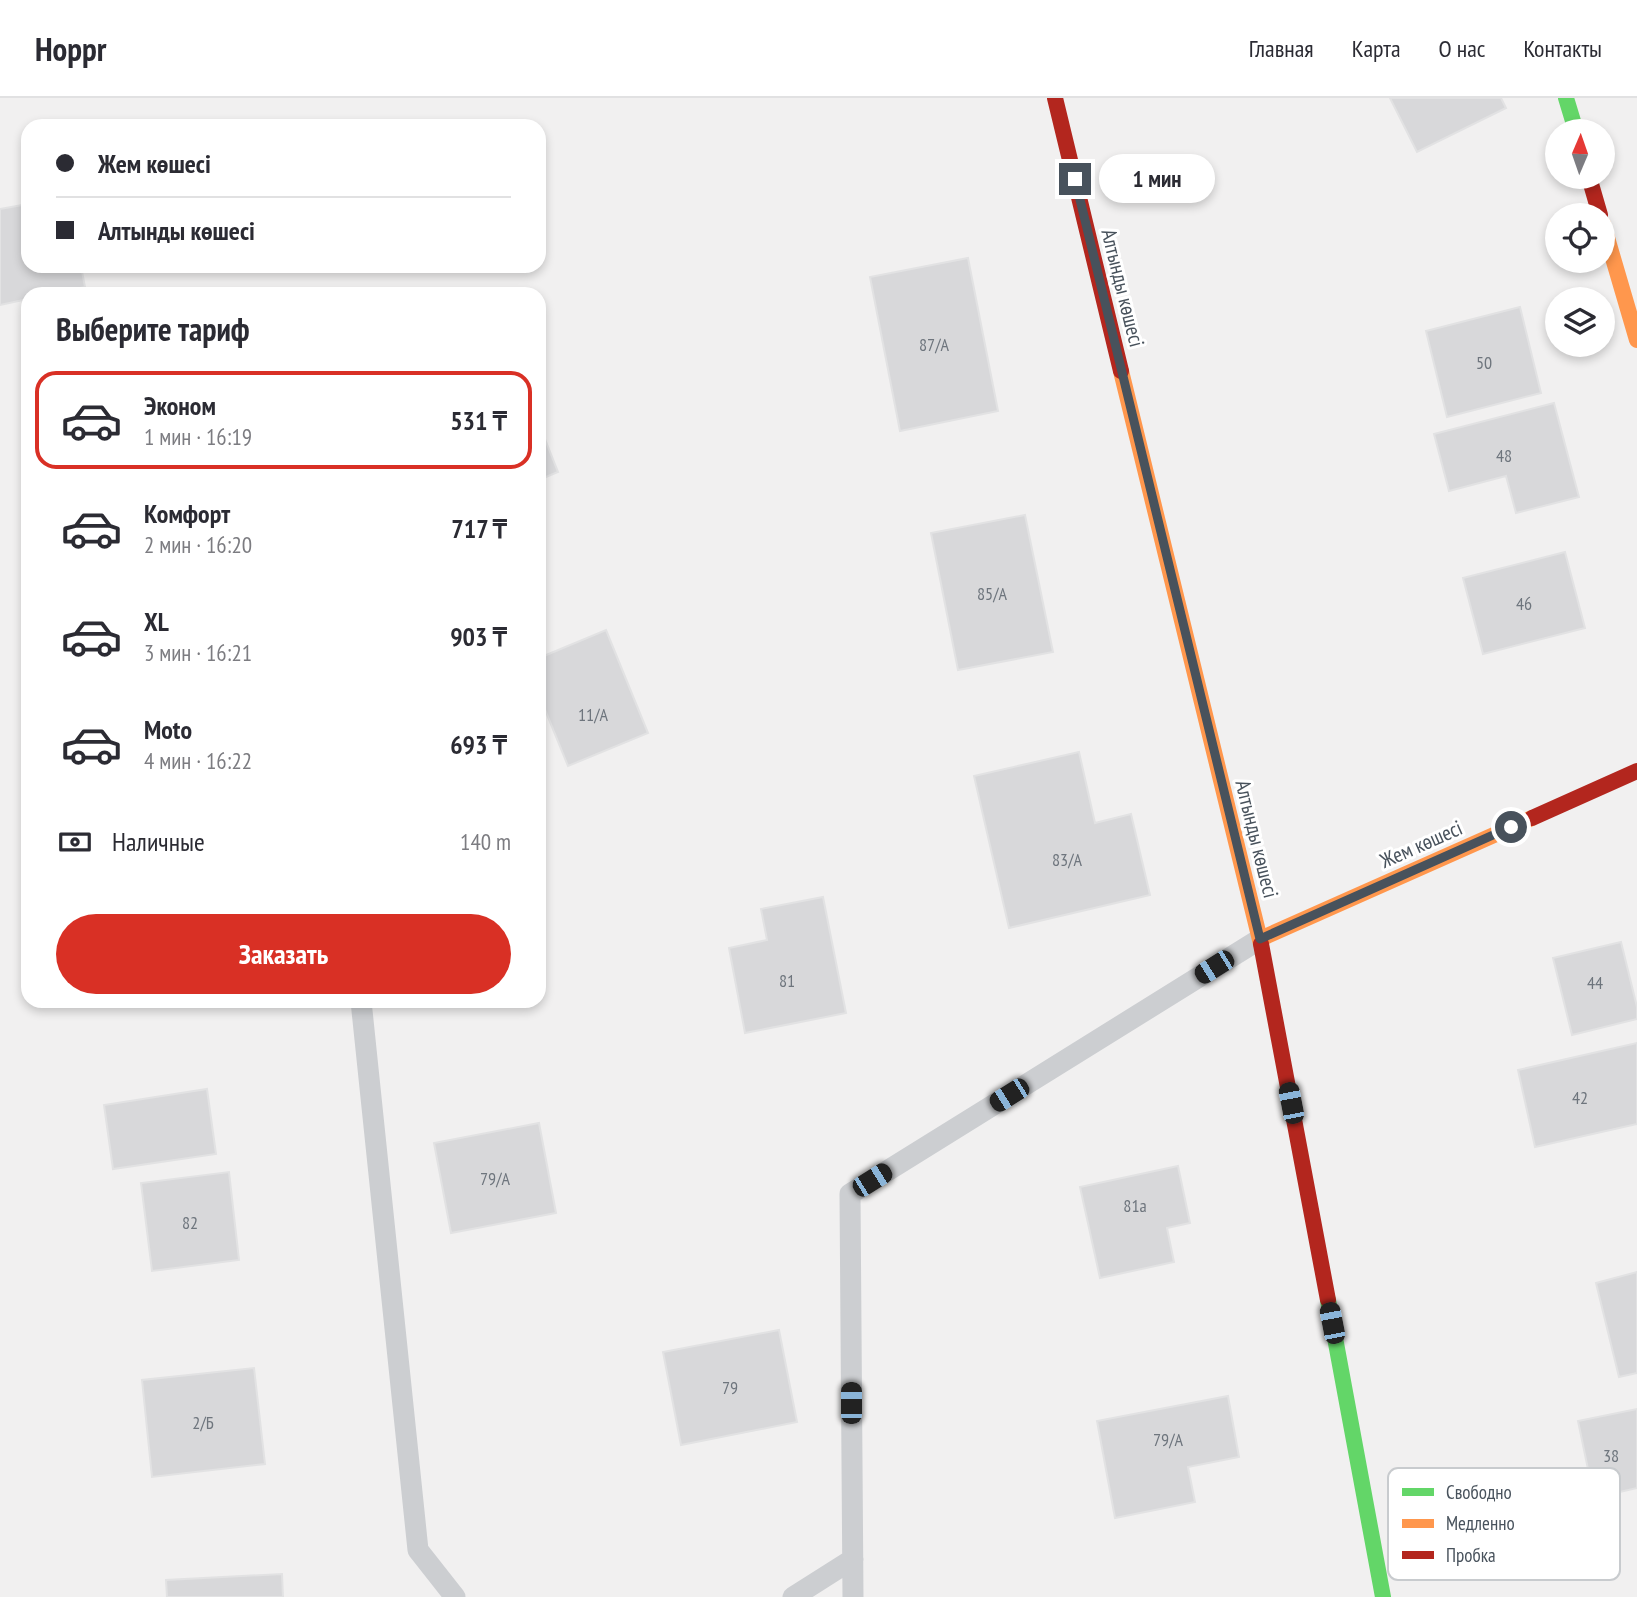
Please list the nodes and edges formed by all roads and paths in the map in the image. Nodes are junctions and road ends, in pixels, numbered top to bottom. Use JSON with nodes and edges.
{"nodes":[{"id":1,"x":1055,"y":98,"type":"edge"},
{"id":2,"x":1566,"y":98,"type":"edge"},
{"id":3,"x":1572,"y":119,"type":"edge"},
{"id":4,"x":1615,"y":265,"type":"edge"},
{"id":5,"x":1637,"y":340,"type":"edge"},
{"id":6,"x":1637,"y":771,"type":"edge"},
{"id":7,"x":1260,"y":939,"type":"junction"},
{"id":8,"x":362,"y":1008,"type":"edge"},
{"id":9,"x":853,"y":1559,"type":"junction"},
{"id":10,"x":455,"y":1597,"type":"edge"},
{"id":11,"x":793,"y":1597,"type":"edge"},
{"id":12,"x":853,"y":1597,"type":"edge"},
{"id":13,"x":1383,"y":1597,"type":"edge"}],
"edges":[{"from":1,"to":7,"type":"street","name":"Алтынды көшесі"},
{"from":2,"to":3,"type":"street"},
{"from":4,"to":5,"type":"street"},
{"from":6,"to":7,"type":"street","name":"Жем көшесі"},
{"from":7,"to":9,"type":"lane"},
{"from":7,"to":13,"type":"street","name":"Алтынды көшесі"},
{"from":8,"to":10,"type":"lane"},
{"from":9,"to":11,"type":"lane"},
{"from":9,"to":12,"type":"lane"}]}
